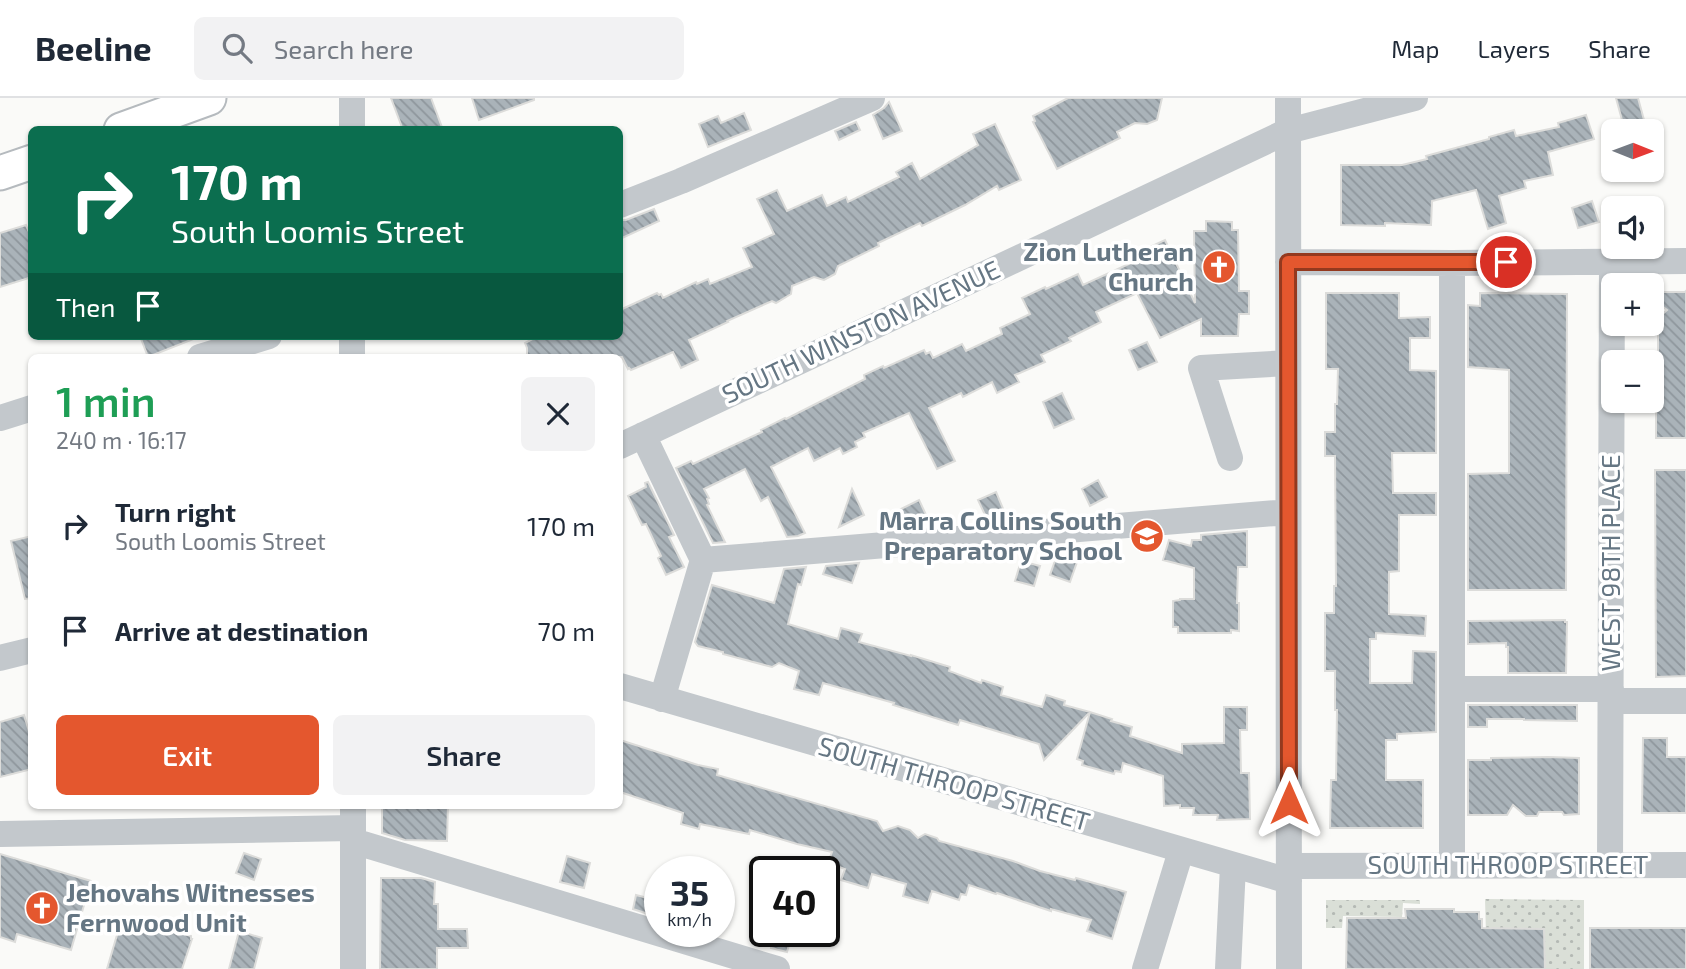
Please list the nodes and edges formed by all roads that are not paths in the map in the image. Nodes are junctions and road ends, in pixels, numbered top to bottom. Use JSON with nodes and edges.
{"nodes":[{"id":1,"x":209,"y":98,"type":"edge"},
{"id":2,"x":352,"y":98,"type":"edge"},
{"id":3,"x":872,"y":98,"type":"edge"},
{"id":4,"x":1288,"y":98,"type":"edge"},
{"id":5,"x":1415,"y":98,"type":"edge"},
{"id":6,"x":132,"y":126,"type":"edge"},
{"id":7,"x":352,"y":126,"type":"edge"},
{"id":8,"x":1288,"y":131,"type":"junction"},
{"id":9,"x":28,"y":163,"type":"edge"},
{"id":10,"x":0,"y":173,"type":"edge"},
{"id":11,"x":623,"y":204,"type":"edge"},
{"id":12,"x":1612,"y":261,"type":"junction"},
{"id":13,"x":1686,"y":261,"type":"edge"},
{"id":14,"x":1288,"y":262,"type":"junction"},
{"id":15,"x":1452,"y":263,"type":"junction"},
{"id":16,"x":256,"y":340,"type":"edge"},
{"id":17,"x":210,"y":354,"type":"edge"},
{"id":18,"x":1288,"y":363,"type":"junction"},
{"id":19,"x":28,"y":409,"type":"edge"},
{"id":20,"x":0,"y":418,"type":"edge"},
{"id":21,"x":631,"y":440,"type":"edge"},
{"id":22,"x":1230,"y":458,"type":"dead end"},
{"id":23,"x":1289,"y":512,"type":"junction"},
{"id":24,"x":703,"y":560,"type":"junction"},
{"id":25,"x":28,"y":651,"type":"edge"},
{"id":26,"x":0,"y":658,"type":"edge"},
{"id":27,"x":623,"y":687,"type":"edge"},
{"id":28,"x":1453,"y":689,"type":"junction"},
{"id":29,"x":1611,"y":695,"type":"junction"},
{"id":30,"x":662,"y":699,"type":"junction"},
{"id":31,"x":1686,"y":701,"type":"edge"},
{"id":32,"x":353,"y":824,"type":"edge"},
{"id":33,"x":0,"y":834,"type":"edge"},
{"id":34,"x":1181,"y":851,"type":"junction"},
{"id":35,"x":1610,"y":865,"type":"junction"},
{"id":36,"x":1686,"y":865,"type":"edge"},
{"id":37,"x":1233,"y":866,"type":"junction"},
{"id":38,"x":1452,"y":866,"type":"junction"},
{"id":39,"x":1289,"y":874,"type":"junction"},
{"id":40,"x":353,"y":969,"type":"edge"},
{"id":41,"x":777,"y":969,"type":"edge"},
{"id":42,"x":1145,"y":969,"type":"edge"},
{"id":43,"x":1228,"y":969,"type":"edge"},
{"id":44,"x":1289,"y":969,"type":"edge"}],
"edges":[{"from":1,"to":6,"type":"main road"},
{"from":2,"to":7,"type":"street"},
{"from":3,"to":11,"type":"street"},
{"from":4,"to":8,"type":"street"},
{"from":5,"to":8,"type":"street","name":"SOUTH WINSTON AVENUE"},
{"from":8,"to":14,"type":"street"},
{"from":8,"to":21,"type":"street","name":"SOUTH WINSTON AVENUE"},
{"from":9,"to":10,"type":"main road"},
{"from":12,"to":13,"type":"street"},
{"from":12,"to":15,"type":"street"},
{"from":12,"to":29,"type":"street","name":"WEST 98TH PLACE"},
{"from":14,"to":15,"type":"street"},
{"from":14,"to":18,"type":"street"},
{"from":15,"to":28,"type":"street"},
{"from":16,"to":17,"type":"street"},
{"from":18,"to":22,"type":"street"},
{"from":18,"to":23,"type":"street"},
{"from":19,"to":20,"type":"street"},
{"from":21,"to":24,"type":"street"},
{"from":23,"to":24,"type":"street"},
{"from":23,"to":39,"type":"street"},
{"from":24,"to":30,"type":"street"},
{"from":25,"to":26,"type":"street"},
{"from":27,"to":30,"type":"street","name":"SOUTH THROOP STREET"},
{"from":28,"to":29,"type":"street"},
{"from":28,"to":38,"type":"street"},
{"from":29,"to":31,"type":"street"},
{"from":29,"to":35,"type":"street","name":"WEST 98TH PLACE"},
{"from":30,"to":34,"type":"street","name":"SOUTH THROOP STREET"},
{"from":32,"to":33,"type":"street"},
{"from":32,"to":40,"type":"street"},
{"from":32,"to":41,"type":"street"},
{"from":34,"to":37,"type":"street","name":"SOUTH THROOP STREET"},
{"from":34,"to":42,"type":"street"},
{"from":35,"to":36,"type":"street","name":"SOUTH THROOP STREET"},
{"from":35,"to":38,"type":"street","name":"SOUTH THROOP STREET"},
{"from":37,"to":39,"type":"street","name":"SOUTH THROOP STREET"},
{"from":37,"to":43,"type":"street"},
{"from":38,"to":39,"type":"street","name":"SOUTH THROOP STREET"},
{"from":39,"to":44,"type":"street"}]}
